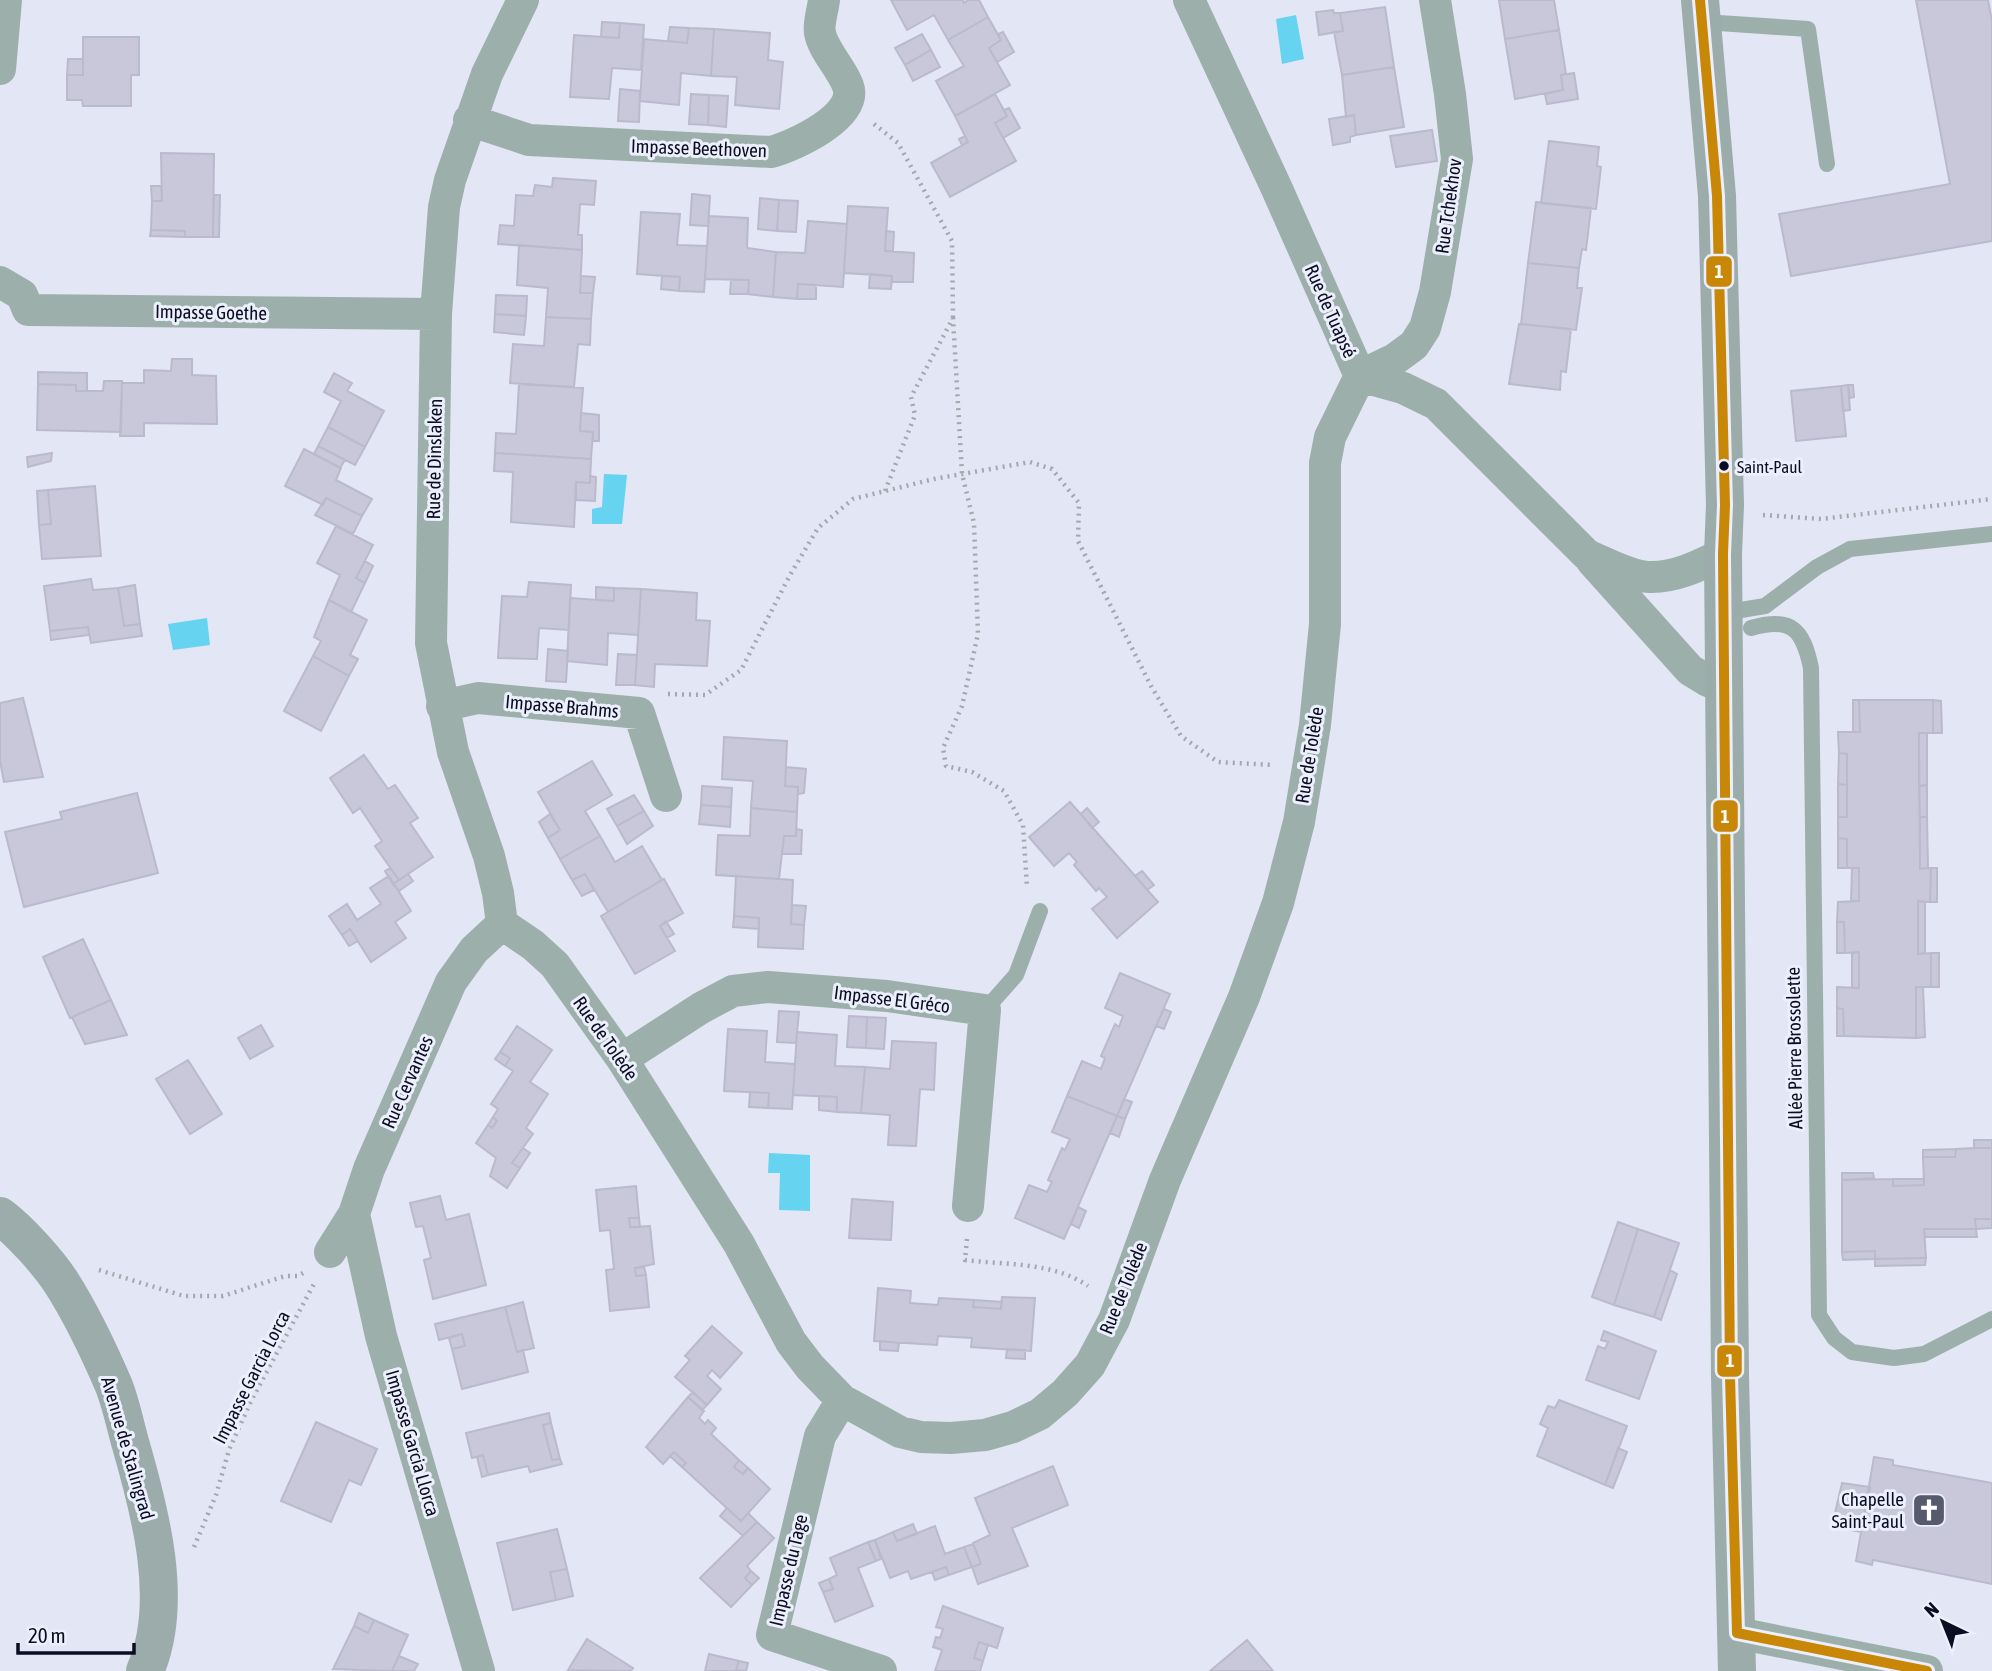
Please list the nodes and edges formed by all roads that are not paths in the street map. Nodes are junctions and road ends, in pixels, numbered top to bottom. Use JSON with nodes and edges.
{"nodes":[{"id":1,"x":6,"y":0,"type":"edge"},
{"id":2,"x":523,"y":0,"type":"edge"},
{"id":3,"x":824,"y":0,"type":"edge"},
{"id":4,"x":1189,"y":0,"type":"edge"},
{"id":5,"x":1435,"y":0,"type":"edge"},
{"id":6,"x":1702,"y":11,"type":"edge"},
{"id":7,"x":0,"y":69,"type":"edge"},
{"id":8,"x":469,"y":120,"type":"junction"},
{"id":9,"x":1827,"y":164,"type":"dead end"},
{"id":10,"x":0,"y":282,"type":"edge"},
{"id":11,"x":436,"y":314,"type":"junction"},
{"id":12,"x":1360,"y":376,"type":"junction"},
{"id":13,"x":1992,"y":534,"type":"edge"},
{"id":14,"x":1723,"y":554,"type":"junction"},
{"id":15,"x":1587,"y":555,"type":"junction"},
{"id":16,"x":1741,"y":610,"type":"dead end"},
{"id":17,"x":1751,"y":628,"type":"dead end"},
{"id":18,"x":1725,"y":688,"type":"junction"},
{"id":19,"x":442,"y":706,"type":"junction"},
{"id":20,"x":666,"y":796,"type":"dead end"},
{"id":21,"x":1040,"y":911,"type":"road end"},
{"id":22,"x":502,"y":924,"type":"junction"},
{"id":23,"x":985,"y":1010,"type":"junction"},
{"id":24,"x":622,"y":1059,"type":"junction"},
{"id":25,"x":968,"y":1206,"type":"road end"},
{"id":26,"x":354,"y":1214,"type":"junction"},
{"id":27,"x":0,"y":1216,"type":"edge"},
{"id":28,"x":330,"y":1252,"type":"road end"},
{"id":29,"x":1992,"y":1319,"type":"edge"},
{"id":30,"x":842,"y":1400,"type":"junction"},
{"id":31,"x":1737,"y":1633,"type":"junction"},
{"id":32,"x":145,"y":1671,"type":"edge"},
{"id":33,"x":479,"y":1671,"type":"edge"},
{"id":34,"x":881,"y":1671,"type":"edge"},
{"id":35,"x":1737,"y":1671,"type":"edge"},
{"id":36,"x":1927,"y":1671,"type":"edge"}],
"edges":[{"from":1,"to":7,"type":"street"},
{"from":2,"to":8,"type":"street","name":"Rue de Dinslaken"},
{"from":3,"to":8,"type":"street","name":"Impasse Beethoven"},
{"from":4,"to":12,"type":"street","name":"Rue de Tuapsé"},
{"from":5,"to":12,"type":"street","name":"Rue Tchekhov"},
{"from":6,"to":9,"type":"lane"},
{"from":6,"to":14,"type":"street"},
{"from":8,"to":11,"type":"street","name":"Rue de Dinslaken"},
{"from":10,"to":11,"type":"street","name":"Impasse Goethe"},
{"from":11,"to":19,"type":"street","name":"Rue de Dinslaken"},
{"from":12,"to":15,"type":"street","name":"Rue de Tuapsé"},
{"from":12,"to":30,"type":"street","name":"Rue de Tolède"},
{"from":13,"to":16,"type":"lane"},
{"from":14,"to":15,"type":"street","name":"Rue de Tuapsé"},
{"from":14,"to":18,"type":"street"},
{"from":15,"to":18,"type":"street"},
{"from":17,"to":29,"type":"lane","name":"Allée Pierre Brossolette"},
{"from":18,"to":31,"type":"street"},
{"from":19,"to":20,"type":"street","name":"Impasse Brahms"},
{"from":19,"to":22,"type":"street","name":"Rue de Dinslaken"},
{"from":21,"to":23,"type":"lane"},
{"from":22,"to":24,"type":"street","name":"Rue de Tolède"},
{"from":22,"to":26,"type":"street","name":"Rue Cervantes"},
{"from":23,"to":24,"type":"street","name":"Impasse El Gréco"},
{"from":23,"to":25,"type":"street"},
{"from":24,"to":30,"type":"street","name":"Rue de Tolède"},
{"from":26,"to":28,"type":"street","name":"Rue Cervantes"},
{"from":26,"to":33,"type":"street","name":"Impasse Garcia Llorca"},
{"from":27,"to":32,"type":"street","name":"Avenue de Stalingrad"},
{"from":30,"to":34,"type":"street","name":"Impasse du Tage"},
{"from":31,"to":35,"type":"street"},
{"from":31,"to":36,"type":"street"}]}
